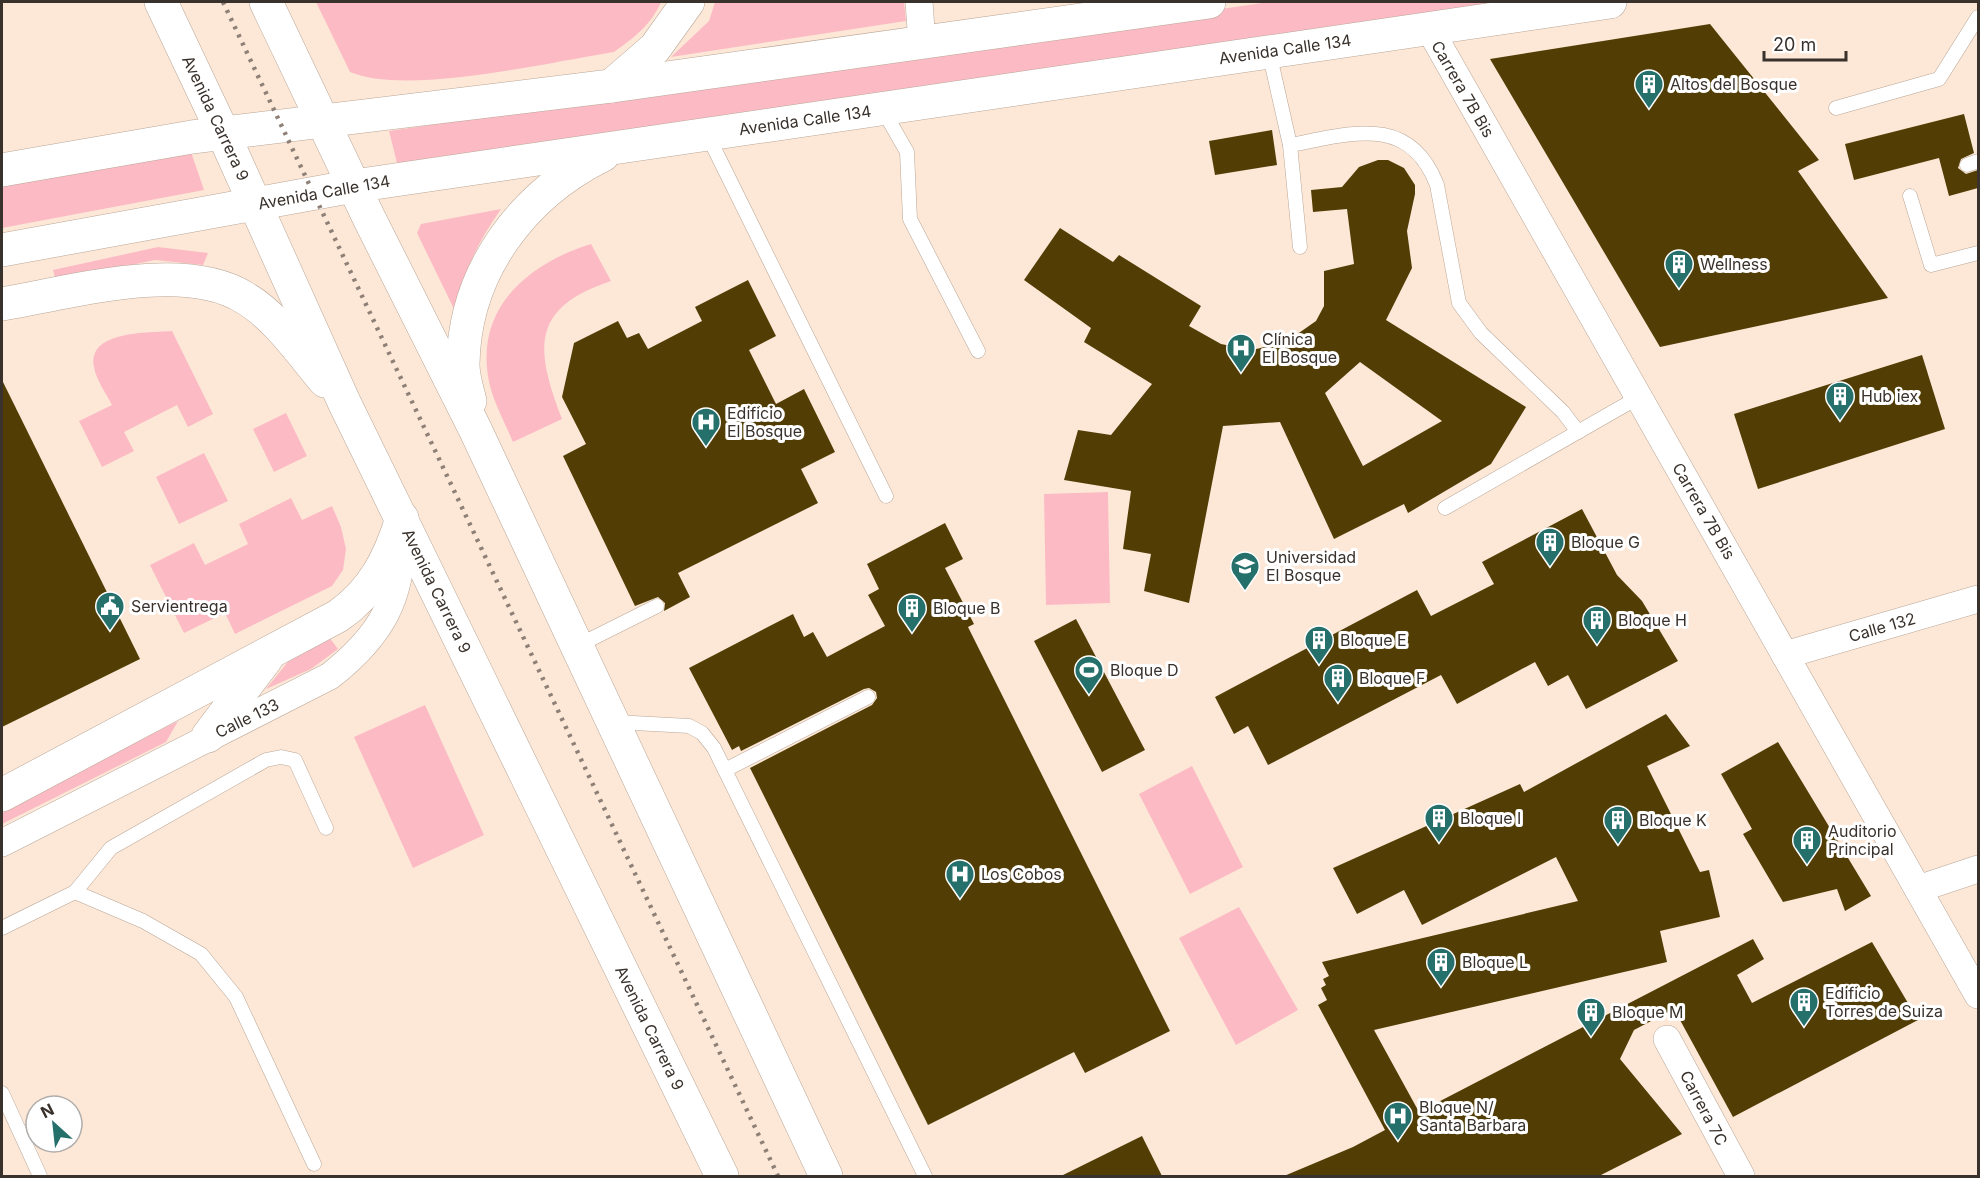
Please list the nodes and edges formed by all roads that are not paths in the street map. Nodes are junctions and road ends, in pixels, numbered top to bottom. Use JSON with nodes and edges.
{"nodes":[{"id":1,"x":161,"y":2,"type":"edge"},
{"id":2,"x":266,"y":2,"type":"edge"},
{"id":3,"x":285,"y":2,"type":"edge"},
{"id":4,"x":688,"y":2,"type":"edge"},
{"id":5,"x":918,"y":2,"type":"edge"},
{"id":6,"x":1209,"y":2,"type":"edge"},
{"id":7,"x":1610,"y":2,"type":"edge"},
{"id":8,"x":1179,"y":4,"type":"edge"},
{"id":9,"x":1978,"y":17,"type":"edge"},
{"id":10,"x":1429,"y":28,"type":"junction"},
{"id":11,"x":922,"y":43,"type":"junction"},
{"id":12,"x":1269,"y":52,"type":"junction"},
{"id":13,"x":296,"y":64,"type":"junction"},
{"id":14,"x":611,"y":86,"type":"junction"},
{"id":15,"x":881,"y":108,"type":"junction"},
{"id":16,"x":1836,"y":108,"type":"dead end"},
{"id":17,"x":323,"y":121,"type":"junction"},
{"id":18,"x":223,"y":133,"type":"junction"},
{"id":19,"x":707,"y":134,"type":"junction"},
{"id":20,"x":1290,"y":145,"type":"junction"},
{"id":21,"x":619,"y":147,"type":"junction"},
{"id":22,"x":2,"y":170,"type":"edge"},
{"id":23,"x":354,"y":186,"type":"junction"},
{"id":24,"x":1910,"y":196,"type":"dead end"},
{"id":25,"x":256,"y":204,"type":"junction"},
{"id":26,"x":16,"y":247,"type":"edge"},
{"id":27,"x":1300,"y":247,"type":"dead end"},
{"id":28,"x":1978,"y":253,"type":"edge"},
{"id":29,"x":2,"y":263,"type":"edge"},
{"id":30,"x":2,"y":304,"type":"edge"},
{"id":31,"x":978,"y":351,"type":"dead end"},
{"id":32,"x":1639,"y":397,"type":"junction"},
{"id":33,"x":344,"y":402,"type":"junction"},
{"id":34,"x":475,"y":429,"type":"junction"},
{"id":35,"x":1578,"y":432,"type":"junction"},
{"id":36,"x":886,"y":496,"type":"dead end"},
{"id":37,"x":1444,"y":508,"type":"dead end"},
{"id":38,"x":402,"y":518,"type":"junction"},
{"id":39,"x":1978,"y":599,"type":"edge"},
{"id":40,"x":657,"y":606,"type":"dead end"},
{"id":41,"x":577,"y":646,"type":"junction"},
{"id":42,"x":271,"y":652,"type":"junction"},
{"id":43,"x":1785,"y":655,"type":"junction"},
{"id":44,"x":868,"y":697,"type":"dead end"},
{"id":45,"x":613,"y":722,"type":"junction"},
{"id":46,"x":208,"y":736,"type":"junction"},
{"id":47,"x":725,"y":770,"type":"junction"},
{"id":48,"x":2,"y":795,"type":"edge"},
{"id":49,"x":327,"y":828,"type":"dead end"},
{"id":50,"x":2,"y":843,"type":"edge"},
{"id":51,"x":1978,"y":869,"type":"edge"},
{"id":52,"x":1918,"y":889,"type":"junction"},
{"id":53,"x":75,"y":892,"type":"junction"},
{"id":54,"x":2,"y":928,"type":"edge"},
{"id":55,"x":1978,"y":995,"type":"edge"},
{"id":56,"x":1666,"y":1039,"type":"dead end"},
{"id":57,"x":2,"y":1093,"type":"edge"},
{"id":58,"x":314,"y":1164,"type":"dead end"},
{"id":59,"x":40,"y":1176,"type":"edge"},
{"id":60,"x":722,"y":1176,"type":"edge"},
{"id":61,"x":826,"y":1176,"type":"edge"},
{"id":62,"x":925,"y":1176,"type":"edge"},
{"id":63,"x":1741,"y":1176,"type":"edge"}],
"edges":[{"from":1,"to":18,"type":"main road","name":"Avenida Carrera 9"},
{"from":2,"to":13,"type":"main road"},
{"from":3,"to":13,"type":"main road"},
{"from":4,"to":14,"type":"main road"},
{"from":5,"to":11,"type":"street"},
{"from":6,"to":8,"type":"main road"},
{"from":7,"to":10,"type":"main road","name":"Avenida Calle 134"},
{"from":8,"to":11,"type":"main road"},
{"from":9,"to":16,"type":"lane"},
{"from":10,"to":12,"type":"main road","name":"Avenida Calle 134"},
{"from":10,"to":32,"type":"street","name":"Carrera 7B Bis"},
{"from":11,"to":14,"type":"main road"},
{"from":12,"to":15,"type":"main road","name":"Avenida Calle 134"},
{"from":12,"to":20,"type":"lane"},
{"from":13,"to":17,"type":"main road"},
{"from":14,"to":17,"type":"main road"},
{"from":15,"to":19,"type":"main road","name":"Avenida Calle 134"},
{"from":15,"to":31,"type":"lane"},
{"from":17,"to":18,"type":"main road"},
{"from":17,"to":23,"type":"main road"},
{"from":18,"to":22,"type":"main road"},
{"from":18,"to":25,"type":"main road","name":"Avenida Carrera 9"},
{"from":19,"to":21,"type":"main road","name":"Avenida Calle 134"},
{"from":19,"to":36,"type":"lane"},
{"from":20,"to":27,"type":"lane"},
{"from":20,"to":35,"type":"lane"},
{"from":21,"to":23,"type":"main road","name":"Avenida Calle 134"},
{"from":21,"to":34,"type":"main road"},
{"from":23,"to":25,"type":"main road","name":"Avenida Calle 134"},
{"from":23,"to":34,"type":"main road"},
{"from":24,"to":28,"type":"lane"},
{"from":25,"to":26,"type":"main road","name":"Avenida Calle 134"},
{"from":25,"to":33,"type":"main road","name":"Avenida Carrera 9"},
{"from":26,"to":29,"type":"main road"},
{"from":30,"to":33,"type":"main road"},
{"from":32,"to":35,"type":"lane"},
{"from":32,"to":43,"type":"street","name":"Carrera 7B Bis"},
{"from":33,"to":38,"type":"main road","name":"Avenida Carrera 9"},
{"from":34,"to":41,"type":"main road"},
{"from":35,"to":37,"type":"lane"},
{"from":38,"to":42,"type":"main road"},
{"from":38,"to":46,"type":"street","name":"Calle 133"},
{"from":38,"to":60,"type":"main road","name":"Avenida Carrera 9"},
{"from":39,"to":43,"type":"street","name":"Calle 132"},
{"from":40,"to":41,"type":"lane"},
{"from":41,"to":45,"type":"main road"},
{"from":42,"to":46,"type":"main road"},
{"from":42,"to":48,"type":"main road"},
{"from":43,"to":52,"type":"street","name":"Carrera 7B Bis"},
{"from":44,"to":47,"type":"lane"},
{"from":45,"to":47,"type":"lane"},
{"from":45,"to":61,"type":"main road"},
{"from":46,"to":50,"type":"street","name":"Calle 133"},
{"from":47,"to":62,"type":"lane"},
{"from":49,"to":53,"type":"lane"},
{"from":51,"to":52,"type":"street"},
{"from":52,"to":55,"type":"street","name":"Carrera 7B Bis"},
{"from":53,"to":54,"type":"lane"},
{"from":53,"to":58,"type":"lane"},
{"from":56,"to":63,"type":"street","name":"Carrera 7C"},
{"from":57,"to":59,"type":"lane"}]}
